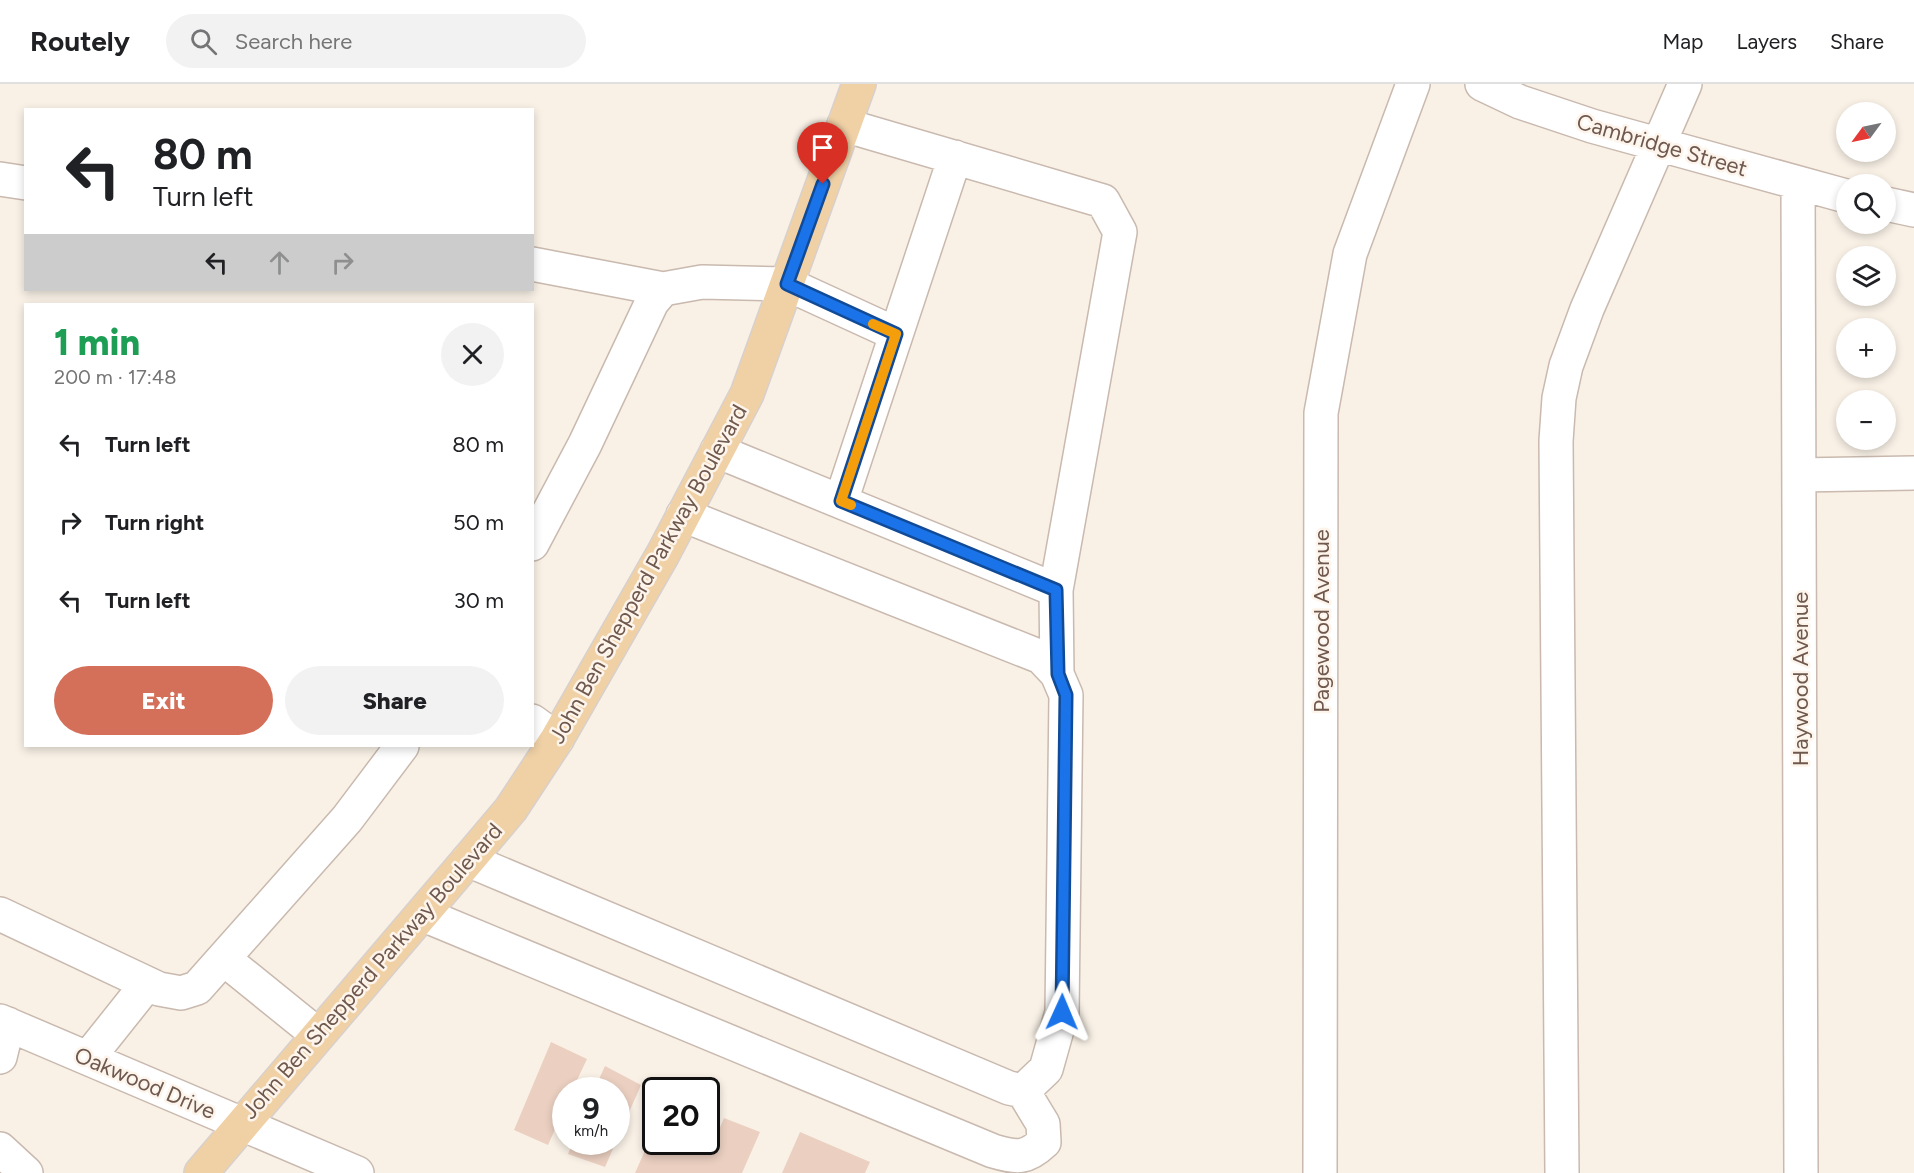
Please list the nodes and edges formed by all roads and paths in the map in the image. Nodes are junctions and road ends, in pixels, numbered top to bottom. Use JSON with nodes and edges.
{"nodes":[{"id":1,"x":859,"y":84,"type":"edge"},
{"id":2,"x":1413,"y":84,"type":"edge"},
{"id":3,"x":1482,"y":84,"type":"edge"},
{"id":4,"x":1685,"y":84,"type":"edge"},
{"id":5,"x":844,"y":125,"type":"junction"},
{"id":6,"x":1660,"y":146,"type":"junction"},
{"id":7,"x":955,"y":157,"type":"junction"},
{"id":8,"x":0,"y":179,"type":"edge"},
{"id":9,"x":24,"y":183,"type":"edge"},
{"id":10,"x":1798,"y":184,"type":"junction"},
{"id":11,"x":1836,"y":194,"type":"edge"},
{"id":12,"x":1896,"y":206,"type":"edge"},
{"id":13,"x":1914,"y":210,"type":"edge"},
{"id":14,"x":534,"y":264,"type":"edge"},
{"id":15,"x":787,"y":284,"type":"junction"},
{"id":16,"x":663,"y":289,"type":"junction"},
{"id":17,"x":896,"y":334,"type":"junction"},
{"id":18,"x":717,"y":451,"type":"junction"},
{"id":19,"x":1914,"y":473,"type":"edge"},
{"id":20,"x":1799,"y":475,"type":"junction"},
{"id":21,"x":841,"y":501,"type":"junction"},
{"id":22,"x":683,"y":515,"type":"junction"},
{"id":23,"x":534,"y":540,"type":"edge"},
{"id":24,"x":1056,"y":590,"type":"junction"},
{"id":25,"x":1058,"y":674,"type":"junction"},
{"id":26,"x":545,"y":730,"type":"edge"},
{"id":27,"x":401,"y":747,"type":"edge"},
{"id":28,"x":468,"y":860,"type":"junction"},
{"id":29,"x":0,"y":914,"type":"edge"},
{"id":30,"x":424,"y":915,"type":"junction"},
{"id":31,"x":224,"y":959,"type":"junction"},
{"id":32,"x":147,"y":984,"type":"junction"},
{"id":33,"x":4,"y":1022,"type":"edge"},
{"id":34,"x":318,"y":1035,"type":"junction"},
{"id":35,"x":0,"y":1057,"type":"edge"},
{"id":36,"x":88,"y":1058,"type":"junction"},
{"id":37,"x":1023,"y":1091,"type":"junction"},
{"id":38,"x":241,"y":1124,"type":"junction"},
{"id":39,"x":0,"y":1149,"type":"edge"},
{"id":40,"x":26,"y":1173,"type":"edge"},
{"id":41,"x":201,"y":1173,"type":"edge"},
{"id":42,"x":357,"y":1173,"type":"edge"},
{"id":43,"x":1320,"y":1173,"type":"edge"},
{"id":44,"x":1562,"y":1173,"type":"edge"},
{"id":45,"x":1801,"y":1173,"type":"edge"}],
"edges":[{"from":1,"to":5,"type":"main road","name":"John Ben Shepperd Parkway Boulevard"},
{"from":2,"to":43,"type":"street","name":"Pagewood Avenue"},
{"from":3,"to":6,"type":"street","name":"Cambridge Street"},
{"from":4,"to":6,"type":"street"},
{"from":5,"to":7,"type":"street"},
{"from":5,"to":15,"type":"main road","name":"John Ben Shepperd Parkway Boulevard"},
{"from":6,"to":10,"type":"street","name":"Cambridge Street"},
{"from":6,"to":44,"type":"street"},
{"from":7,"to":17,"type":"street"},
{"from":7,"to":24,"type":"street"},
{"from":8,"to":9,"type":"street"},
{"from":10,"to":11,"type":"street","name":"Cambridge Street"},
{"from":10,"to":20,"type":"street","name":"Haywood Avenue"},
{"from":12,"to":13,"type":"street"},
{"from":14,"to":16,"type":"street"},
{"from":15,"to":16,"type":"street"},
{"from":15,"to":17,"type":"street"},
{"from":15,"to":18,"type":"main road","name":"John Ben Shepperd Parkway Boulevard"},
{"from":16,"to":23,"type":"street"},
{"from":17,"to":21,"type":"street"},
{"from":18,"to":21,"type":"street"},
{"from":18,"to":22,"type":"main road","name":"John Ben Shepperd Parkway Boulevard"},
{"from":19,"to":20,"type":"street"},
{"from":20,"to":45,"type":"street","name":"Haywood Avenue"},
{"from":21,"to":24,"type":"street"},
{"from":22,"to":25,"type":"street"},
{"from":22,"to":26,"type":"main road","name":"John Ben Shepperd Parkway Boulevard"},
{"from":24,"to":25,"type":"street"},
{"from":25,"to":37,"type":"street"},
{"from":26,"to":28,"type":"main road","name":"John Ben Shepperd Parkway Boulevard"},
{"from":27,"to":31,"type":"street"},
{"from":28,"to":30,"type":"main road","name":"John Ben Shepperd Parkway Boulevard"},
{"from":28,"to":37,"type":"street"},
{"from":29,"to":32,"type":"street"},
{"from":30,"to":34,"type":"main road","name":"John Ben Shepperd Parkway Boulevard"},
{"from":30,"to":37,"type":"street"},
{"from":31,"to":32,"type":"street"},
{"from":31,"to":34,"type":"street"},
{"from":32,"to":36,"type":"street"},
{"from":33,"to":35,"type":"street"},
{"from":33,"to":36,"type":"street","name":"Oakwood Drive"},
{"from":34,"to":38,"type":"main road","name":"John Ben Shepperd Parkway Boulevard"},
{"from":36,"to":38,"type":"street","name":"Oakwood Drive"},
{"from":38,"to":41,"type":"main road","name":"John Ben Shepperd Parkway Boulevard"},
{"from":38,"to":42,"type":"street","name":"Oakwood Drive"},
{"from":39,"to":40,"type":"street"}]}
